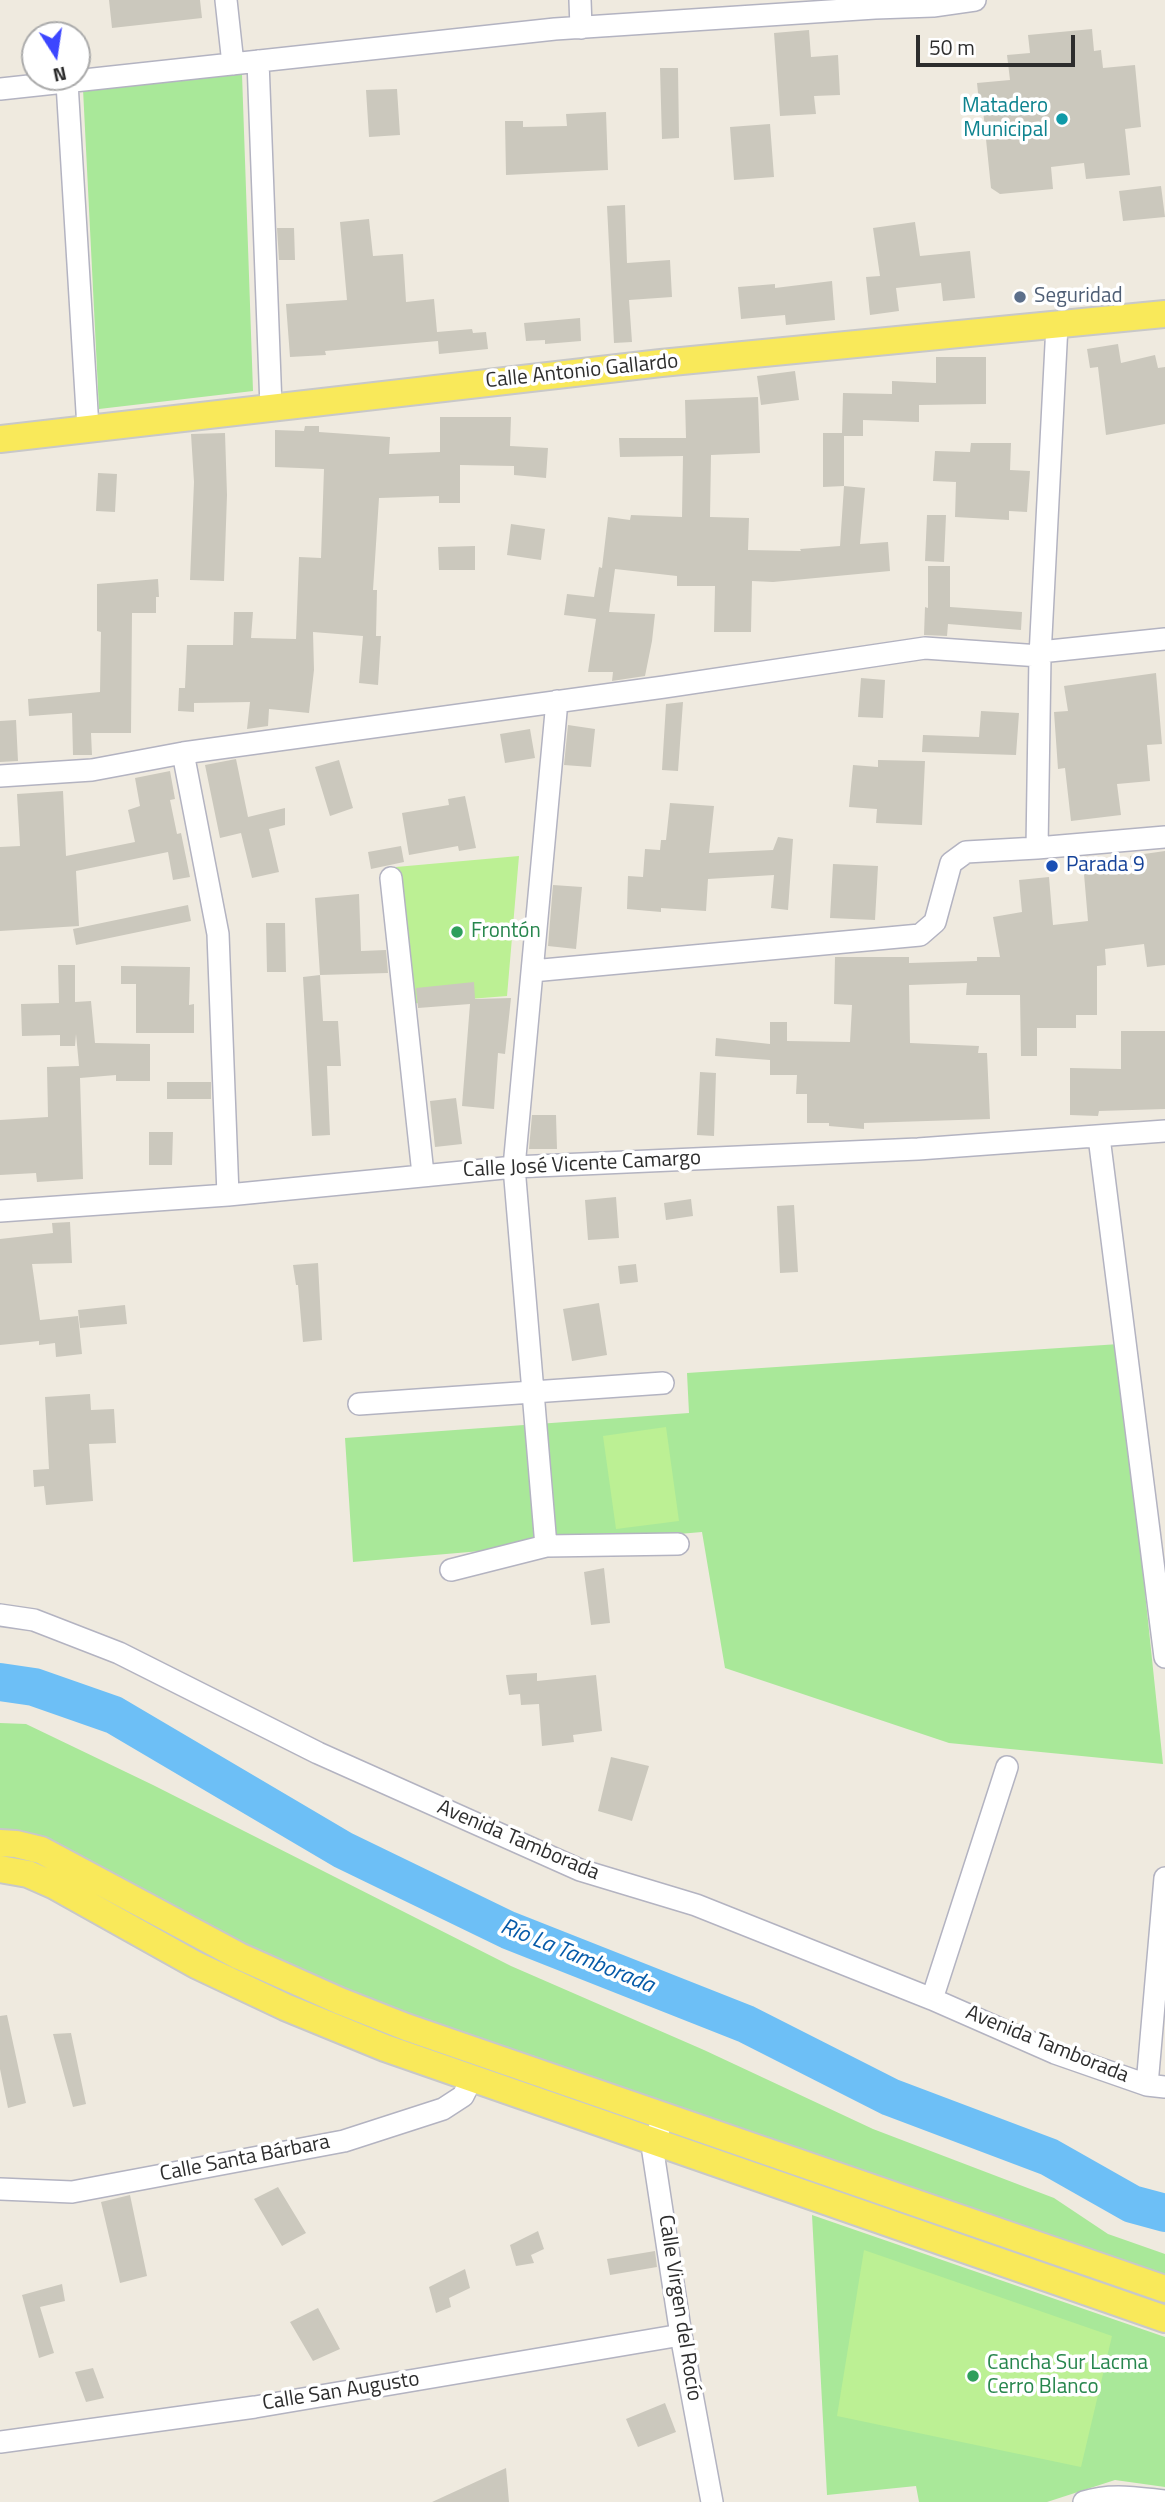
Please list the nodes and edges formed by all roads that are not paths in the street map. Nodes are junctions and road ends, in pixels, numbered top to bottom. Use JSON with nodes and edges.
{"nodes":[{"id":1,"x":226,"y":0,"type":"edge"},
{"id":2,"x":580,"y":0,"type":"edge"},
{"id":3,"x":975,"y":0,"type":"edge"},
{"id":4,"x":875,"y":4,"type":"edge"},
{"id":5,"x":582,"y":28,"type":"junction"},
{"id":6,"x":258,"y":61,"type":"junction"},
{"id":7,"x":233,"y":64,"type":"junction"},
{"id":8,"x":91,"y":80,"type":"edge"},
{"id":9,"x":21,"y":87,"type":"edge"},
{"id":10,"x":0,"y":89,"type":"edge"},
{"id":11,"x":67,"y":91,"type":"edge"},
{"id":12,"x":1165,"y":314,"type":"edge"},
{"id":13,"x":1057,"y":325,"type":"junction"},
{"id":14,"x":271,"y":407,"type":"junction"},
{"id":15,"x":88,"y":428,"type":"junction"},
{"id":16,"x":0,"y":439,"type":"edge"},
{"id":17,"x":1165,"y":639,"type":"edge"},
{"id":18,"x":1040,"y":654,"type":"junction"},
{"id":19,"x":558,"y":701,"type":"junction"},
{"id":20,"x":183,"y":753,"type":"junction"},
{"id":21,"x":0,"y":776,"type":"edge"},
{"id":22,"x":1165,"y":836,"type":"edge"},
{"id":23,"x":1037,"y":848,"type":"junction"},
{"id":24,"x":391,"y":878,"type":"dead end"},
{"id":25,"x":532,"y":971,"type":"junction"},
{"id":26,"x":1165,"y":1131,"type":"edge"},
{"id":27,"x":1099,"y":1138,"type":"junction"},
{"id":28,"x":514,"y":1167,"type":"junction"},
{"id":29,"x":424,"y":1174,"type":"junction"},
{"id":30,"x":228,"y":1195,"type":"junction"},
{"id":31,"x":0,"y":1211,"type":"edge"},
{"id":32,"x":663,"y":1382,"type":"dead end"},
{"id":33,"x":534,"y":1393,"type":"junction"},
{"id":34,"x":359,"y":1404,"type":"dead end"},
{"id":35,"x":678,"y":1544,"type":"dead end"},
{"id":36,"x":547,"y":1546,"type":"junction"},
{"id":37,"x":451,"y":1570,"type":"dead end"},
{"id":38,"x":0,"y":1615,"type":"edge"},
{"id":39,"x":1165,"y":1657,"type":"edge"},
{"id":40,"x":1007,"y":1767,"type":"dead end"},
{"id":41,"x":0,"y":1843,"type":"edge"},
{"id":42,"x":0,"y":1868,"type":"edge"},
{"id":43,"x":1165,"y":1878,"type":"edge"},
{"id":44,"x":932,"y":1999,"type":"junction"},
{"id":45,"x":472,"y":2078,"type":"junction"},
{"id":46,"x":1156,"y":2086,"type":"edge"},
{"id":47,"x":664,"y":2115,"type":"junction"},
{"id":48,"x":654,"y":2142,"type":"junction"},
{"id":49,"x":0,"y":2189,"type":"edge"},
{"id":50,"x":1165,"y":2289,"type":"edge"},
{"id":51,"x":1165,"y":2319,"type":"edge"},
{"id":52,"x":681,"y":2335,"type":"junction"},
{"id":53,"x":0,"y":2442,"type":"edge"},
{"id":54,"x":1116,"y":2499,"type":"edge"},
{"id":55,"x":1165,"y":2501,"type":"edge"},
{"id":56,"x":712,"y":2502,"type":"edge"},
{"id":57,"x":1084,"y":2502,"type":"edge"}],
"edges":[{"from":1,"to":7,"type":"street"},
{"from":2,"to":5,"type":"street"},
{"from":3,"to":4,"type":"street"},
{"from":4,"to":5,"type":"street"},
{"from":5,"to":6,"type":"street"},
{"from":6,"to":7,"type":"street"},
{"from":6,"to":14,"type":"street"},
{"from":7,"to":8,"type":"street"},
{"from":9,"to":10,"type":"street"},
{"from":11,"to":15,"type":"street"},
{"from":12,"to":13,"type":"main road","name":"Calle Antonio Gallardo"},
{"from":13,"to":14,"type":"main road","name":"Calle Antonio Gallardo"},
{"from":13,"to":18,"type":"street"},
{"from":14,"to":15,"type":"main road","name":"Calle Antonio Gallardo"},
{"from":15,"to":16,"type":"main road","name":"Calle Antonio Gallardo"},
{"from":17,"to":18,"type":"street"},
{"from":18,"to":19,"type":"street"},
{"from":18,"to":23,"type":"street"},
{"from":19,"to":20,"type":"street"},
{"from":19,"to":25,"type":"street"},
{"from":20,"to":21,"type":"street"},
{"from":20,"to":30,"type":"street"},
{"from":22,"to":23,"type":"street"},
{"from":23,"to":25,"type":"street"},
{"from":24,"to":29,"type":"street"},
{"from":25,"to":28,"type":"street"},
{"from":26,"to":27,"type":"street","name":"Calle José Vicente Camargo"},
{"from":27,"to":28,"type":"street","name":"Calle José Vicente Camargo"},
{"from":27,"to":39,"type":"street"},
{"from":28,"to":29,"type":"street","name":"Calle José Vicente Camargo"},
{"from":28,"to":33,"type":"street"},
{"from":29,"to":30,"type":"street","name":"Calle José Vicente Camargo"},
{"from":30,"to":31,"type":"street","name":"Calle José Vicente Camargo"},
{"from":32,"to":33,"type":"street"},
{"from":33,"to":34,"type":"street"},
{"from":33,"to":36,"type":"street"},
{"from":35,"to":36,"type":"street"},
{"from":36,"to":37,"type":"street"},
{"from":38,"to":44,"type":"street","name":"Avenida Tamborada"},
{"from":40,"to":44,"type":"street"},
{"from":41,"to":47,"type":"main road"},
{"from":42,"to":45,"type":"main road"},
{"from":43,"to":46,"type":"street"},
{"from":44,"to":46,"type":"street","name":"Avenida Tamborada"},
{"from":45,"to":48,"type":"main road"},
{"from":45,"to":49,"type":"street","name":"Calle Santa Bárbara"},
{"from":47,"to":48,"type":"street","name":"Calle Virgen del Rocío"},
{"from":47,"to":50,"type":"main road"},
{"from":48,"to":51,"type":"main road"},
{"from":48,"to":52,"type":"street","name":"Calle Virgen del Rocío"},
{"from":52,"to":53,"type":"street","name":"Calle San Augusto"},
{"from":52,"to":56,"type":"street","name":"Calle Virgen del Rocío"},
{"from":54,"to":55,"type":"street"},
{"from":54,"to":57,"type":"street"}]}
